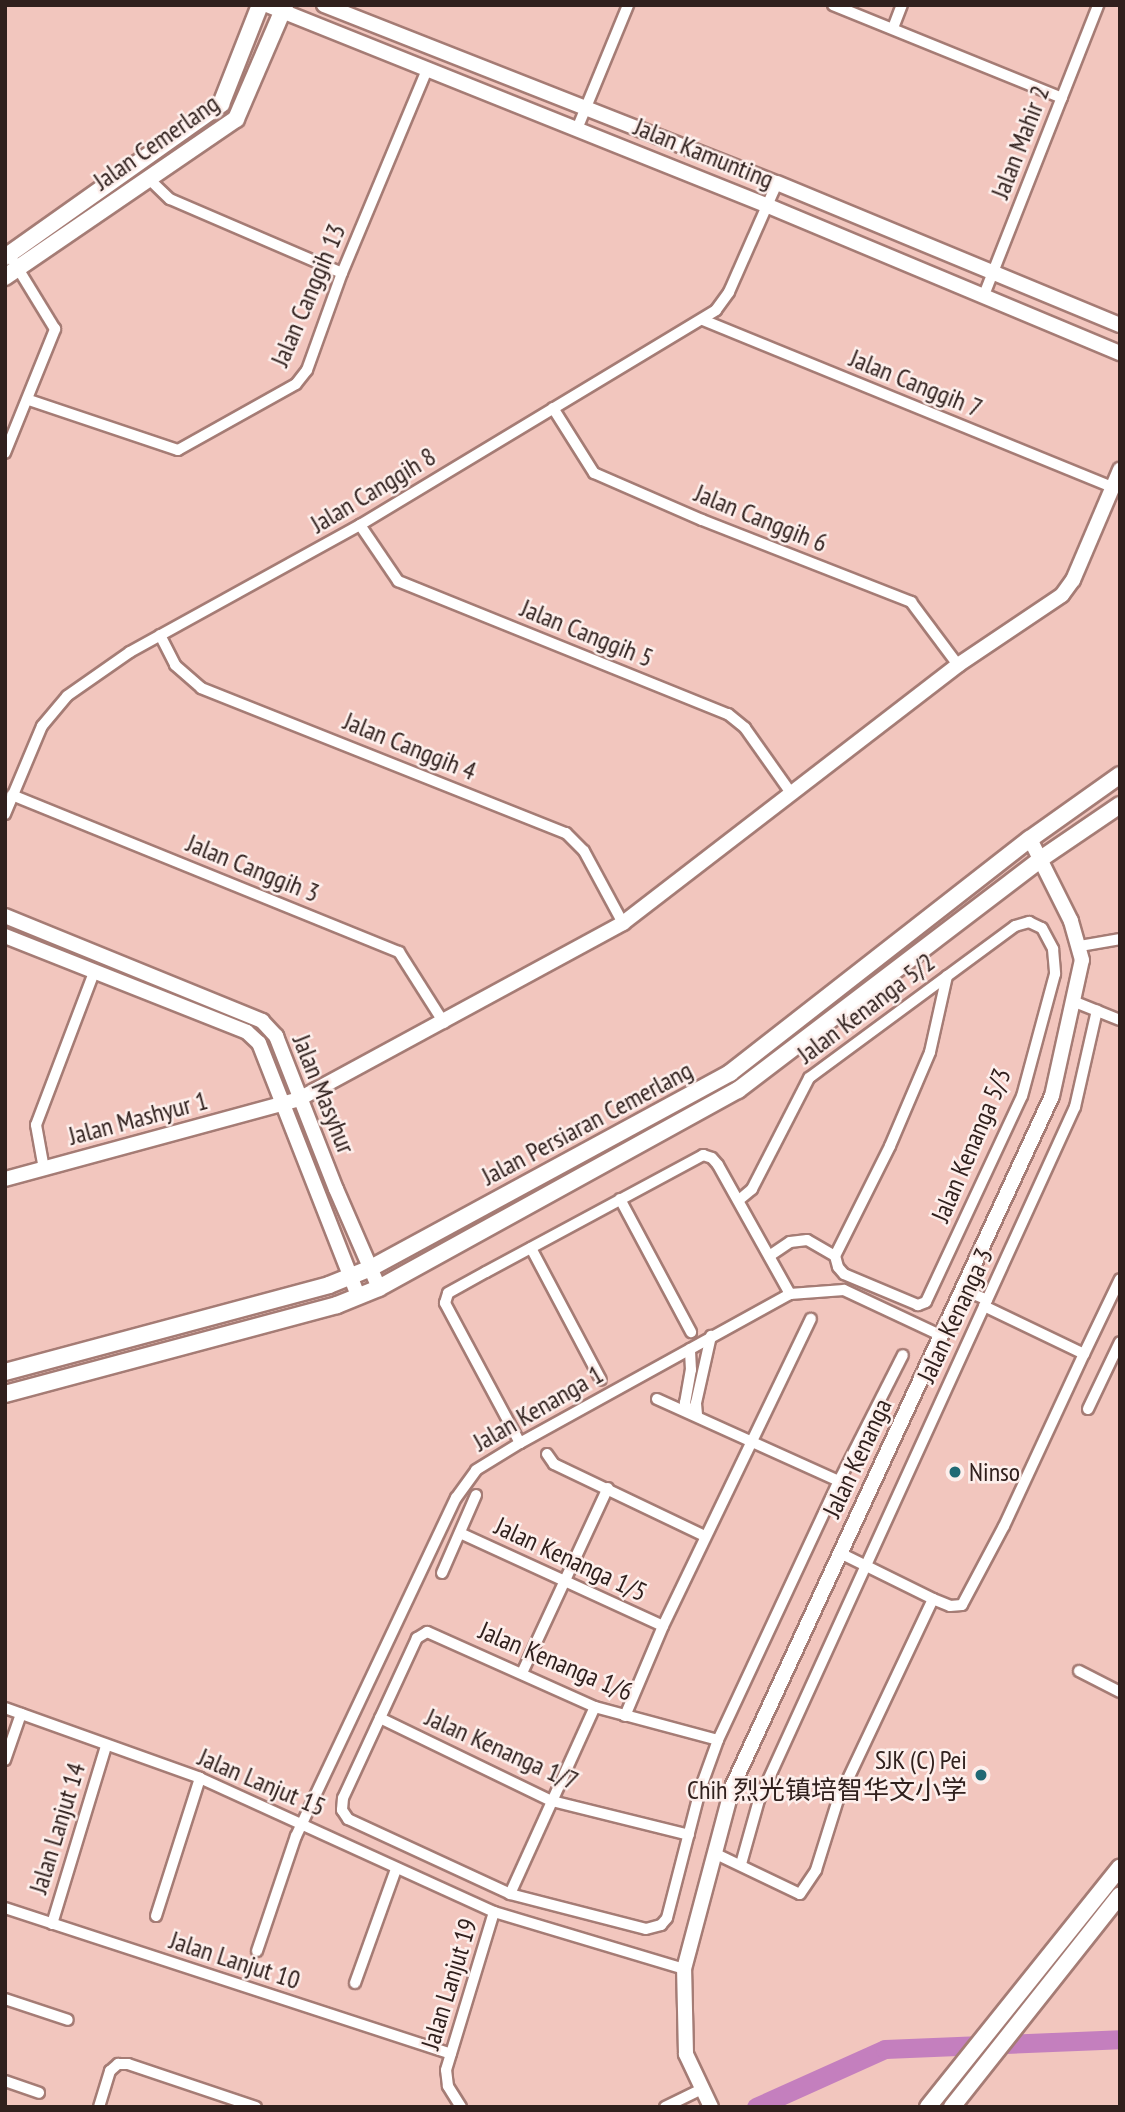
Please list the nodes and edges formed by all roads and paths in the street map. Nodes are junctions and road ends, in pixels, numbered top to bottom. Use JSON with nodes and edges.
{"nodes":[{"id":1,"x":260,"y":5,"type":"edge"},
{"id":2,"x":324,"y":5,"type":"edge"},
{"id":3,"x":628,"y":5,"type":"edge"},
{"id":4,"x":833,"y":5,"type":"edge"},
{"id":5,"x":902,"y":5,"type":"edge"},
{"id":6,"x":1098,"y":5,"type":"edge"},
{"id":7,"x":278,"y":7,"type":"edge"},
{"id":8,"x":893,"y":28,"type":"junction"},
{"id":9,"x":427,"y":70,"type":"junction"},
{"id":10,"x":1062,"y":97,"type":"junction"},
{"id":11,"x":586,"y":109,"type":"junction"},
{"id":12,"x":577,"y":129,"type":"junction"},
{"id":13,"x":149,"y":179,"type":"junction"},
{"id":14,"x":777,"y":183,"type":"junction"},
{"id":15,"x":766,"y":205,"type":"junction"},
{"id":16,"x":7,"y":255,"type":"edge"},
{"id":17,"x":12,"y":273,"type":"edge"},
{"id":18,"x":342,"y":273,"type":"junction"},
{"id":19,"x":993,"y":273,"type":"junction"},
{"id":20,"x":984,"y":295,"type":"junction"},
{"id":21,"x":703,"y":320,"type":"junction"},
{"id":22,"x":1120,"y":325,"type":"edge"},
{"id":23,"x":1120,"y":353,"type":"edge"},
{"id":24,"x":29,"y":400,"type":"junction"},
{"id":25,"x":554,"y":408,"type":"junction"},
{"id":26,"x":5,"y":453,"type":"edge"},
{"id":27,"x":1120,"y":470,"type":"edge"},
{"id":28,"x":1113,"y":487,"type":"junction"},
{"id":29,"x":360,"y":525,"type":"junction"},
{"id":30,"x":160,"y":635,"type":"junction"},
{"id":31,"x":958,"y":665,"type":"junction"},
{"id":32,"x":1120,"y":775,"type":"edge"},
{"id":33,"x":791,"y":793,"type":"junction"},
{"id":34,"x":12,"y":796,"type":"junction"},
{"id":35,"x":1120,"y":805,"type":"edge"},
{"id":36,"x":5,"y":814,"type":"edge"},
{"id":37,"x":1030,"y":839,"type":"junction"},
{"id":38,"x":1042,"y":858,"type":"junction"},
{"id":39,"x":5,"y":916,"type":"edge"},
{"id":40,"x":623,"y":923,"type":"junction"},
{"id":41,"x":1034,"y":923,"type":"joint"},
{"id":42,"x":5,"y":936,"type":"edge"},
{"id":43,"x":1120,"y":939,"type":"edge"},
{"id":44,"x":1080,"y":946,"type":"junction"},
{"id":45,"x":94,"y":972,"type":"junction"},
{"id":46,"x":947,"y":976,"type":"junction"},
{"id":47,"x":1075,"y":1002,"type":"junction"},
{"id":48,"x":1097,"y":1010,"type":"junction"},
{"id":49,"x":1120,"y":1020,"type":"edge"},
{"id":50,"x":444,"y":1023,"type":"junction"},
{"id":51,"x":299,"y":1099,"type":"junction"},
{"id":52,"x":283,"y":1103,"type":"junction"},
{"id":53,"x":44,"y":1169,"type":"junction"},
{"id":54,"x":5,"y":1179,"type":"edge"},
{"id":55,"x":620,"y":1199,"type":"junction"},
{"id":56,"x":739,"y":1200,"type":"junction"},
{"id":57,"x":531,"y":1248,"type":"junction"},
{"id":58,"x":769,"y":1256,"type":"junction"},
{"id":59,"x":835,"y":1256,"type":"junction"},
{"id":60,"x":371,"y":1268,"type":"junction"},
{"id":61,"x":351,"y":1276,"type":"junction"},
{"id":62,"x":1120,"y":1279,"type":"edge"},
{"id":63,"x":379,"y":1288,"type":"junction"},
{"id":64,"x":964,"y":1290,"type":"junction"},
{"id":65,"x":790,"y":1294,"type":"junction"},
{"id":66,"x":358,"y":1296,"type":"junction"},
{"id":67,"x":986,"y":1303,"type":"junction"},
{"id":68,"x":811,"y":1319,"type":"dead end"},
{"id":69,"x":691,"y":1332,"type":"dead end"},
{"id":70,"x":710,"y":1336,"type":"junction"},
{"id":71,"x":942,"y":1336,"type":"junction"},
{"id":72,"x":1120,"y":1342,"type":"edge"},
{"id":73,"x":690,"y":1349,"type":"junction"},
{"id":74,"x":1084,"y":1354,"type":"junction"},
{"id":75,"x":903,"y":1355,"type":"dead end"},
{"id":76,"x":5,"y":1372,"type":"edge"},
{"id":77,"x":601,"y":1380,"type":"dead end"},
{"id":78,"x":5,"y":1394,"type":"edge"},
{"id":79,"x":657,"y":1399,"type":"dead end"},
{"id":80,"x":1088,"y":1409,"type":"dead end"},
{"id":81,"x":692,"y":1413,"type":"junction"},
{"id":82,"x":520,"y":1443,"type":"junction"},
{"id":83,"x":749,"y":1443,"type":"junction"},
{"id":84,"x":547,"y":1454,"type":"dead end"},
{"id":85,"x":839,"y":1482,"type":"junction"},
{"id":86,"x":608,"y":1488,"type":"junction"},
{"id":87,"x":476,"y":1495,"type":"dead end"},
{"id":88,"x":460,"y":1533,"type":"junction"},
{"id":89,"x":705,"y":1536,"type":"junction"},
{"id":90,"x":840,"y":1553,"type":"junction"},
{"id":91,"x":865,"y":1565,"type":"junction"},
{"id":92,"x":442,"y":1573,"type":"dead end"},
{"id":93,"x":565,"y":1580,"type":"junction"},
{"id":94,"x":933,"y":1599,"type":"junction"},
{"id":95,"x":663,"y":1626,"type":"junction"},
{"id":96,"x":1079,"y":1671,"type":"dead end"},
{"id":97,"x":522,"y":1672,"type":"junction"},
{"id":98,"x":1120,"y":1692,"type":"edge"},
{"id":99,"x":595,"y":1707,"type":"junction"},
{"id":100,"x":5,"y":1708,"type":"edge"},
{"id":101,"x":21,"y":1714,"type":"junction"},
{"id":102,"x":625,"y":1716,"type":"junction"},
{"id":103,"x":380,"y":1718,"type":"junction"},
{"id":104,"x":718,"y":1741,"type":"junction"},
{"id":105,"x":106,"y":1746,"type":"junction"},
{"id":106,"x":5,"y":1760,"type":"edge"},
{"id":107,"x":200,"y":1778,"type":"junction"},
{"id":108,"x":552,"y":1801,"type":"junction"},
{"id":109,"x":303,"y":1824,"type":"junction"},
{"id":110,"x":689,"y":1835,"type":"junction"},
{"id":111,"x":715,"y":1853,"type":"junction"},
{"id":112,"x":741,"y":1864,"type":"junction"},
{"id":113,"x":1120,"y":1867,"type":"edge"},
{"id":114,"x":396,"y":1869,"type":"junction"},
{"id":115,"x":510,"y":1894,"type":"junction"},
{"id":116,"x":1120,"y":1895,"type":"edge"},
{"id":117,"x":5,"y":1908,"type":"edge"},
{"id":118,"x":494,"y":1912,"type":"junction"},
{"id":119,"x":156,"y":1916,"type":"dead end"},
{"id":120,"x":52,"y":1924,"type":"junction"},
{"id":121,"x":257,"y":1951,"type":"dead end"},
{"id":122,"x":684,"y":1969,"type":"junction"},
{"id":123,"x":355,"y":1983,"type":"dead end"},
{"id":124,"x":5,"y":1999,"type":"edge"},
{"id":125,"x":68,"y":2020,"type":"dead end"},
{"id":126,"x":451,"y":2054,"type":"junction"},
{"id":127,"x":5,"y":2081,"type":"edge"},
{"id":128,"x":702,"y":2089,"type":"junction"},
{"id":129,"x":38,"y":2093,"type":"dead end"},
{"id":130,"x":214,"y":2094,"type":"junction"},
{"id":131,"x":711,"y":2106,"type":"edge"},
{"id":132,"x":99,"y":2107,"type":"edge"},
{"id":133,"x":210,"y":2107,"type":"edge"},
{"id":134,"x":256,"y":2107,"type":"edge"},
{"id":135,"x":461,"y":2107,"type":"edge"},
{"id":136,"x":665,"y":2107,"type":"edge"},
{"id":137,"x":928,"y":2107,"type":"edge"},
{"id":138,"x":952,"y":2107,"type":"edge"}],
"edges":[{"from":1,"to":16,"type":"main road","name":"Jalan Cemerlang"},
{"from":2,"to":11,"type":"street","name":"Jalan Kamunting"},
{"from":3,"to":11,"type":"street"},
{"from":4,"to":8,"type":"street"},
{"from":5,"to":8,"type":"street"},
{"from":6,"to":10,"type":"street","name":"Jalan Mahir 2"},
{"from":7,"to":9,"type":"street","name":"Jalan Kamunting"},
{"from":7,"to":13,"type":"main road","name":"Jalan Cemerlang"},
{"from":8,"to":10,"type":"street"},
{"from":9,"to":12,"type":"street","name":"Jalan Kamunting"},
{"from":9,"to":18,"type":"street","name":"Jalan Canggih 13"},
{"from":10,"to":19,"type":"street","name":"Jalan Mahir 2"},
{"from":11,"to":12,"type":"street"},
{"from":11,"to":14,"type":"street","name":"Jalan Kamunting"},
{"from":12,"to":15,"type":"street","name":"Jalan Kamunting"},
{"from":13,"to":17,"type":"main road","name":"Jalan Cemerlang"},
{"from":13,"to":18,"type":"street"},
{"from":14,"to":15,"type":"street","name":"Jalan Canggih 8"},
{"from":14,"to":19,"type":"street","name":"Jalan Kamunting"},
{"from":15,"to":20,"type":"street","name":"Jalan Kamunting"},
{"from":15,"to":21,"type":"street","name":"Jalan Canggih 8"},
{"from":16,"to":17,"type":"street"},
{"from":17,"to":24,"type":"street"},
{"from":18,"to":24,"type":"street","name":"Jalan Canggih 13"},
{"from":19,"to":20,"type":"street","name":"Jalan Mahir 2"},
{"from":19,"to":22,"type":"street","name":"Jalan Kamunting"},
{"from":20,"to":23,"type":"street","name":"Jalan Kamunting"},
{"from":21,"to":25,"type":"street","name":"Jalan Canggih 8"},
{"from":21,"to":28,"type":"street","name":"Jalan Canggih 7"},
{"from":24,"to":26,"type":"street"},
{"from":25,"to":29,"type":"street","name":"Jalan Canggih 8"},
{"from":25,"to":31,"type":"street","name":"Jalan Canggih 6"},
{"from":27,"to":28,"type":"street","name":"Jalan Mashyur 1"},
{"from":28,"to":31,"type":"street","name":"Jalan Mashyur 1"},
{"from":29,"to":30,"type":"street","name":"Jalan Canggih 8"},
{"from":29,"to":33,"type":"street","name":"Jalan Canggih 5"},
{"from":30,"to":34,"type":"street","name":"Jalan Canggih 8"},
{"from":30,"to":40,"type":"street","name":"Jalan Canggih 4"},
{"from":31,"to":33,"type":"street","name":"Jalan Mashyur 1"},
{"from":32,"to":37,"type":"main road","name":"Jalan Persiaran Cemerlang"},
{"from":33,"to":40,"type":"street","name":"Jalan Mashyur 1"},
{"from":34,"to":36,"type":"street","name":"Jalan Canggih 8"},
{"from":34,"to":50,"type":"street","name":"Jalan Canggih 3"},
{"from":35,"to":38,"type":"main road","name":"Jalan Persiaran Cemerlang"},
{"from":37,"to":38,"type":"street","name":"Jalan Kenanga"},
{"from":37,"to":60,"type":"main road","name":"Jalan Persiaran Cemerlang"},
{"from":38,"to":44,"type":"street","name":"Jalan Kenanga"},
{"from":38,"to":63,"type":"main road","name":"Jalan Persiaran Cemerlang"},
{"from":39,"to":51,"type":"street","name":"Jalan Masyhur"},
{"from":40,"to":50,"type":"street","name":"Jalan Mashyur 1"},
{"from":41,"to":46,"type":"street","name":"Jalan Kenanga 5/2"},
{"from":41,"to":59,"type":"street","name":"Jalan Kenanga 5/3"},
{"from":42,"to":45,"type":"street","name":"Jalan Masyhur"},
{"from":43,"to":44,"type":"street"},
{"from":44,"to":47,"type":"street","name":"Jalan Kenanga"},
{"from":45,"to":52,"type":"street","name":"Jalan Masyhur"},
{"from":45,"to":53,"type":"street"},
{"from":46,"to":56,"type":"street","name":"Jalan Kenanga 5/2"},
{"from":46,"to":59,"type":"street"},
{"from":47,"to":48,"type":"street"},
{"from":47,"to":64,"type":"street","name":"Jalan Kenanga"},
{"from":48,"to":49,"type":"street"},
{"from":48,"to":67,"type":"street","name":"Jalan Kenanga 3"},
{"from":50,"to":51,"type":"street","name":"Jalan Mashyur 1"},
{"from":51,"to":52,"type":"street","name":"Jalan Mashyur 1"},
{"from":51,"to":60,"type":"street","name":"Jalan Masyhur"},
{"from":52,"to":53,"type":"street","name":"Jalan Mashyur 1"},
{"from":52,"to":61,"type":"street","name":"Jalan Masyhur"},
{"from":53,"to":54,"type":"street","name":"Jalan Mashyur 1"},
{"from":55,"to":56,"type":"street"},
{"from":55,"to":57,"type":"street"},
{"from":55,"to":69,"type":"street"},
{"from":56,"to":58,"type":"street"},
{"from":57,"to":77,"type":"street"},
{"from":57,"to":82,"type":"street"},
{"from":58,"to":59,"type":"street"},
{"from":58,"to":65,"type":"street"},
{"from":60,"to":61,"type":"main road","name":"Jalan Persiaran Cemerlang"},
{"from":60,"to":63,"type":"street","name":"Jalan Masyhur"},
{"from":61,"to":66,"type":"street","name":"Jalan Masyhur"},
{"from":61,"to":76,"type":"main road","name":"Jalan Persiaran Cemerlang"},
{"from":62,"to":74,"type":"street"},
{"from":63,"to":66,"type":"main road","name":"Jalan Persiaran Cemerlang"},
{"from":64,"to":67,"type":"street"},
{"from":64,"to":71,"type":"street","name":"Jalan Kenanga"},
{"from":65,"to":70,"type":"street","name":"Jalan Kenanga 1"},
{"from":65,"to":71,"type":"street","name":"Jalan Kenanga 1"},
{"from":66,"to":78,"type":"main road","name":"Jalan Persiaran Cemerlang"},
{"from":67,"to":74,"type":"street"},
{"from":67,"to":91,"type":"street","name":"Jalan Kenanga 3"},
{"from":68,"to":83,"type":"street"},
{"from":70,"to":73,"type":"street","name":"Jalan Kenanga 1"},
{"from":70,"to":81,"type":"street"},
{"from":71,"to":90,"type":"street","name":"Jalan Kenanga"},
{"from":72,"to":80,"type":"street"},
{"from":73,"to":81,"type":"street"},
{"from":73,"to":82,"type":"street","name":"Jalan Kenanga 1"},
{"from":74,"to":94,"type":"street"},
{"from":75,"to":85,"type":"street"},
{"from":79,"to":81,"type":"street"},
{"from":81,"to":83,"type":"street"},
{"from":82,"to":109,"type":"street","name":"Jalan Kenanga 1"},
{"from":83,"to":85,"type":"street"},
{"from":83,"to":89,"type":"street"},
{"from":84,"to":86,"type":"street"},
{"from":85,"to":104,"type":"street"},
{"from":86,"to":89,"type":"street"},
{"from":86,"to":93,"type":"street"},
{"from":87,"to":88,"type":"street"},
{"from":88,"to":92,"type":"street"},
{"from":88,"to":93,"type":"street","name":"Jalan Kenanga 1/5"},
{"from":89,"to":95,"type":"street"},
{"from":90,"to":91,"type":"street"},
{"from":90,"to":111,"type":"street","name":"Jalan Kenanga"},
{"from":91,"to":94,"type":"street"},
{"from":91,"to":112,"type":"street","name":"Jalan Kenanga 3"},
{"from":93,"to":95,"type":"street","name":"Jalan Kenanga 1/5"},
{"from":93,"to":97,"type":"street"},
{"from":94,"to":112,"type":"street"},
{"from":95,"to":102,"type":"street"},
{"from":96,"to":98,"type":"street"},
{"from":97,"to":99,"type":"street","name":"Jalan Kenanga 1/6"},
{"from":97,"to":103,"type":"street","name":"Jalan Kenanga 1/6"},
{"from":99,"to":102,"type":"street","name":"Jalan Kenanga 1/6"},
{"from":99,"to":108,"type":"street"},
{"from":100,"to":101,"type":"street","name":"Jalan Lanjut 15"},
{"from":101,"to":105,"type":"street","name":"Jalan Lanjut 15"},
{"from":101,"to":106,"type":"street"},
{"from":102,"to":104,"type":"street","name":"Jalan Kenanga 1/6"},
{"from":103,"to":108,"type":"street","name":"Jalan Kenanga 1/7"},
{"from":103,"to":115,"type":"street"},
{"from":104,"to":110,"type":"street"},
{"from":105,"to":107,"type":"street","name":"Jalan Lanjut 15"},
{"from":105,"to":120,"type":"street","name":"Jalan Lanjut 14"},
{"from":107,"to":109,"type":"street","name":"Jalan Lanjut 15"},
{"from":107,"to":119,"type":"street"},
{"from":108,"to":110,"type":"street","name":"Jalan Kenanga 1/7"},
{"from":108,"to":115,"type":"street"},
{"from":109,"to":114,"type":"street","name":"Jalan Lanjut 15"},
{"from":109,"to":121,"type":"street","name":"Jalan Kenanga 1"},
{"from":110,"to":115,"type":"street"},
{"from":111,"to":112,"type":"street"},
{"from":111,"to":122,"type":"street","name":"Jalan Kenanga"},
{"from":113,"to":137,"type":"main road"},
{"from":114,"to":118,"type":"street","name":"Jalan Lanjut 15"},
{"from":114,"to":123,"type":"street"},
{"from":116,"to":138,"type":"main road"},
{"from":117,"to":120,"type":"street","name":"Jalan Lanjut 10"},
{"from":118,"to":122,"type":"street","name":"Jalan Lanjut 15"},
{"from":118,"to":126,"type":"street","name":"Jalan Lanjut 19"},
{"from":120,"to":126,"type":"street","name":"Jalan Lanjut 10"},
{"from":122,"to":128,"type":"street","name":"Jalan Kenanga"},
{"from":124,"to":125,"type":"street"},
{"from":126,"to":135,"type":"street","name":"Jalan Lanjut 19"},
{"from":127,"to":129,"type":"street"},
{"from":128,"to":131,"type":"street","name":"Jalan Kenanga"},
{"from":128,"to":136,"type":"street"},
{"from":130,"to":132,"type":"street"},
{"from":130,"to":133,"type":"street"},
{"from":130,"to":134,"type":"street"}]}
